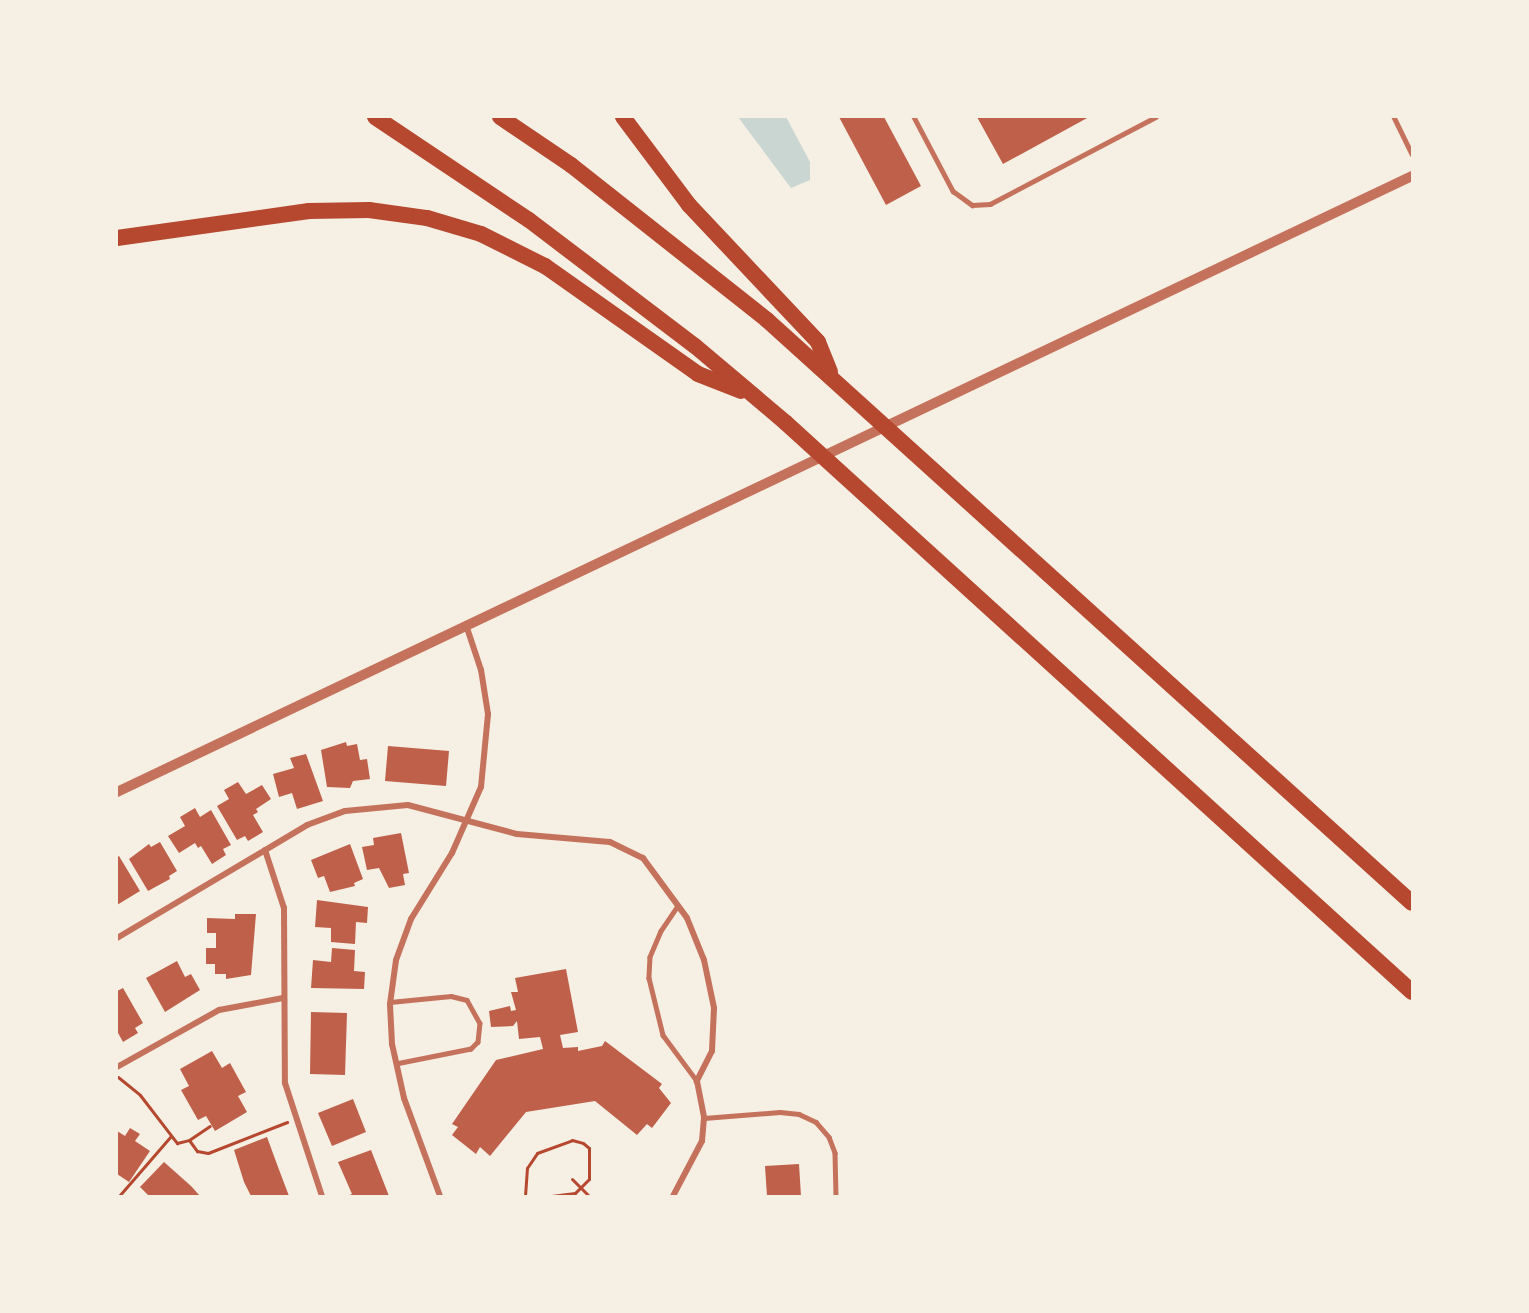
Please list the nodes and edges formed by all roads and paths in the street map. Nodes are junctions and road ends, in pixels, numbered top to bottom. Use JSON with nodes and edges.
{"nodes":[{"id":1,"x":375,"y":117,"type":"edge"},
{"id":2,"x":500,"y":117,"type":"edge"},
{"id":3,"x":623,"y":117,"type":"edge"},
{"id":4,"x":914,"y":117,"type":"edge"},
{"id":5,"x":1156,"y":117,"type":"edge"},
{"id":6,"x":1394,"y":117,"type":"edge"},
{"id":7,"x":1412,"y":154,"type":"edge"},
{"id":8,"x":1412,"y":176,"type":"edge"},
{"id":9,"x":117,"y":238,"type":"edge"},
{"id":10,"x":831,"y":375,"type":"junction"},
{"id":11,"x":753,"y":396,"type":"junction"},
{"id":12,"x":467,"y":628,"type":"junction"},
{"id":13,"x":117,"y":792,"type":"edge"},
{"id":14,"x":468,"y":822,"type":"junction"},
{"id":15,"x":265,"y":850,"type":"junction"},
{"id":16,"x":1412,"y":903,"type":"edge"},
{"id":17,"x":678,"y":906,"type":"junction"},
{"id":18,"x":117,"y":938,"type":"edge"},
{"id":19,"x":1412,"y":992,"type":"edge"},
{"id":20,"x":283,"y":998,"type":"junction"},
{"id":21,"x":390,"y":1002,"type":"junction"},
{"id":22,"x":396,"y":1064,"type":"junction"},
{"id":23,"x":117,"y":1067,"type":"edge"},
{"id":24,"x":117,"y":1076,"type":"edge"},
{"id":25,"x":697,"y":1081,"type":"junction"},
{"id":26,"x":704,"y":1118,"type":"junction"},
{"id":27,"x":294,"y":1119,"type":"junction"},
{"id":28,"x":210,"y":1126,"type":"dead end"},
{"id":29,"x":171,"y":1136,"type":"junction"},
{"id":30,"x":189,"y":1140,"type":"junction"},
{"id":31,"x":572,"y":1179,"type":"dead end"},
{"id":32,"x":581,"y":1188,"type":"junction"},
{"id":33,"x":118,"y":1196,"type":"edge"},
{"id":34,"x":322,"y":1196,"type":"edge"},
{"id":35,"x":440,"y":1196,"type":"edge"},
{"id":36,"x":525,"y":1196,"type":"edge"},
{"id":37,"x":551,"y":1196,"type":"edge"},
{"id":38,"x":589,"y":1196,"type":"edge"},
{"id":39,"x":673,"y":1196,"type":"edge"},
{"id":40,"x":836,"y":1196,"type":"edge"}],
"edges":[{"from":1,"to":11,"type":"highway"},
{"from":2,"to":10,"type":"highway"},
{"from":3,"to":10,"type":"highway"},
{"from":4,"to":5,"type":"lane"},
{"from":6,"to":7,"type":"lane"},
{"from":8,"to":12,"type":"street"},
{"from":9,"to":11,"type":"highway"},
{"from":10,"to":16,"type":"highway"},
{"from":11,"to":19,"type":"highway"},
{"from":12,"to":13,"type":"street"},
{"from":12,"to":14,"type":"street"},
{"from":14,"to":15,"type":"street"},
{"from":14,"to":17,"type":"street"},
{"from":14,"to":21,"type":"street"},
{"from":15,"to":18,"type":"street"},
{"from":15,"to":20,"type":"street"},
{"from":17,"to":25,"type":"street"},
{"from":17,"to":25,"type":"lane"},
{"from":20,"to":23,"type":"street"},
{"from":20,"to":27,"type":"street"},
{"from":21,"to":22,"type":"street"},
{"from":21,"to":22,"type":"lane"},
{"from":22,"to":35,"type":"street"},
{"from":24,"to":29,"type":"path"},
{"from":25,"to":26,"type":"street"},
{"from":26,"to":39,"type":"street"},
{"from":26,"to":40,"type":"lane"},
{"from":27,"to":30,"type":"path"},
{"from":27,"to":34,"type":"street"},
{"from":28,"to":30,"type":"path"},
{"from":29,"to":30,"type":"path"},
{"from":29,"to":33,"type":"path"},
{"from":31,"to":32,"type":"path"},
{"from":32,"to":36,"type":"path"},
{"from":32,"to":37,"type":"path"},
{"from":32,"to":38,"type":"path"}]}
